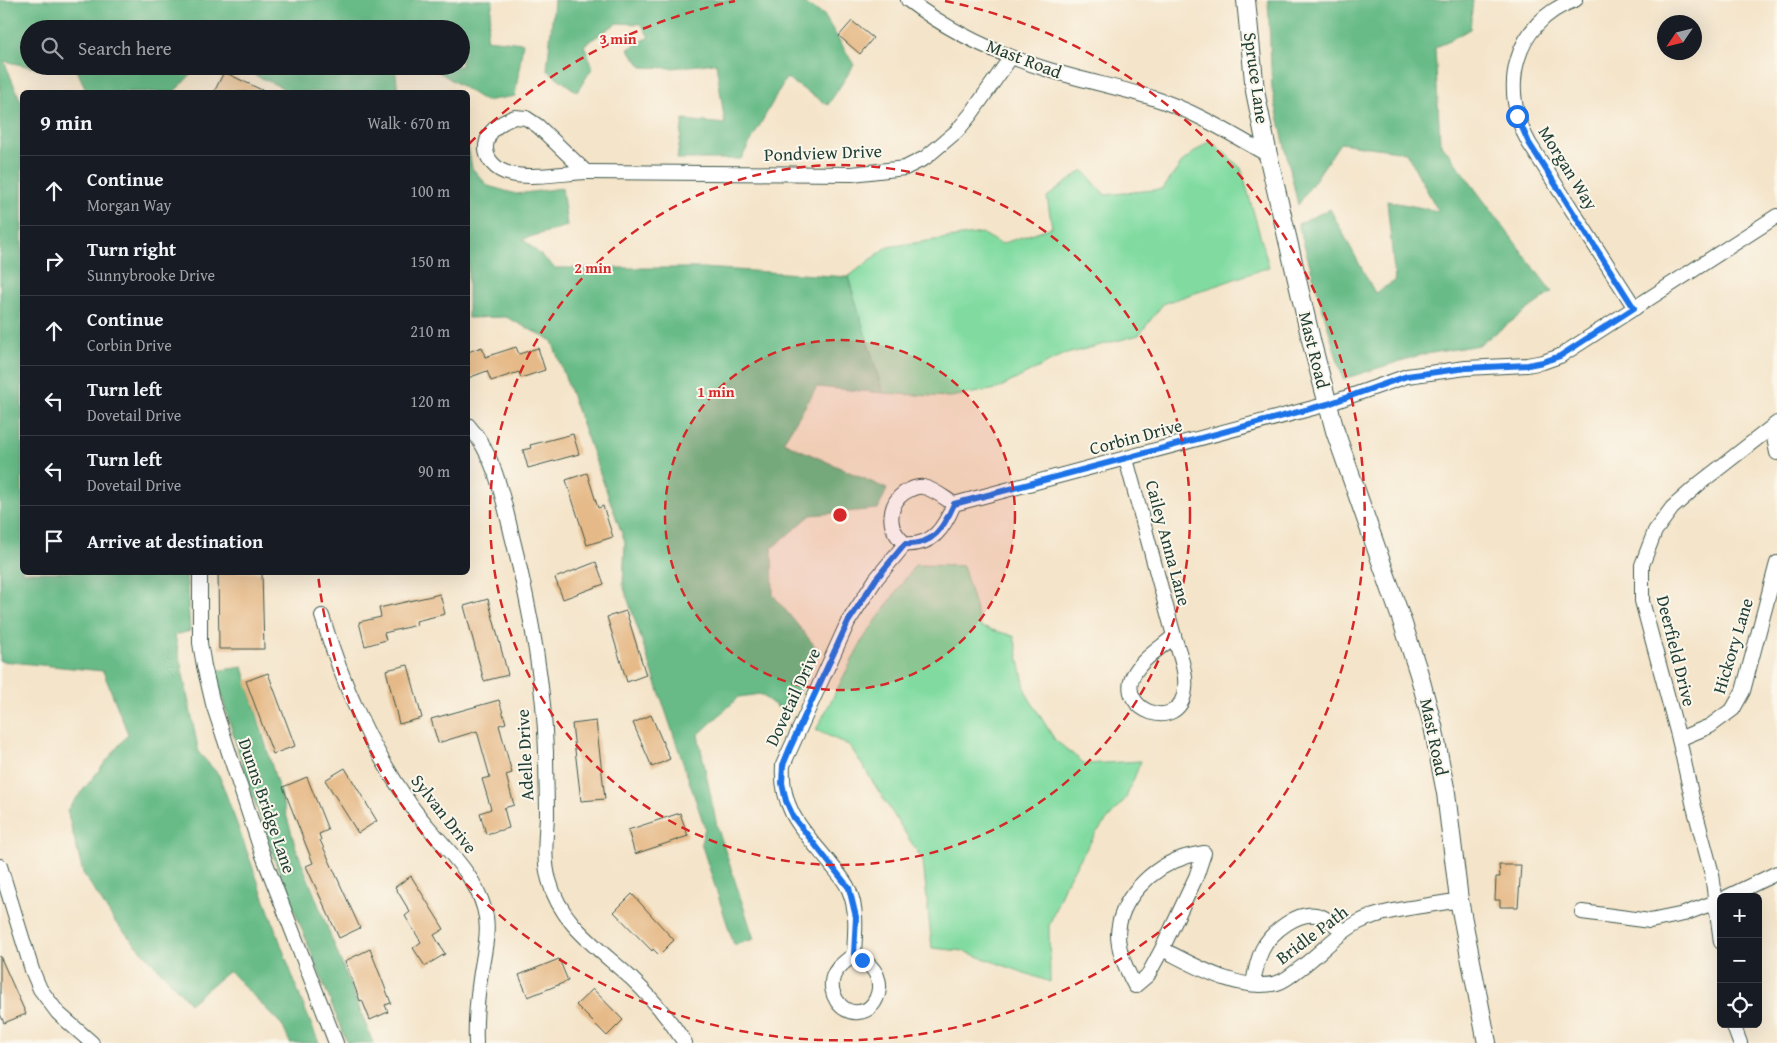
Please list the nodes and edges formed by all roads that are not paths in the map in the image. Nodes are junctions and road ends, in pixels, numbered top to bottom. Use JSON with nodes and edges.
{"nodes":[{"id":1,"x":908,"y":0,"type":"edge"},
{"id":2,"x":1246,"y":0,"type":"edge"},
{"id":3,"x":1575,"y":0,"type":"edge"},
{"id":4,"x":1011,"y":57,"type":"junction"},
{"id":5,"x":1268,"y":155,"type":"junction"},
{"id":6,"x":586,"y":172,"type":"junction"},
{"id":7,"x":1777,"y":216,"type":"edge"},
{"id":8,"x":1634,"y":308,"type":"junction"},
{"id":9,"x":1328,"y":404,"type":"junction"},
{"id":10,"x":1775,"y":425,"type":"edge"},
{"id":11,"x":470,"y":428,"type":"edge"},
{"id":12,"x":1777,"y":454,"type":"edge"},
{"id":13,"x":1126,"y":458,"type":"junction"},
{"id":14,"x":954,"y":504,"type":"junction"},
{"id":15,"x":905,"y":544,"type":"junction"},
{"id":16,"x":1777,"y":563,"type":"edge"},
{"id":17,"x":200,"y":575,"type":"edge"},
{"id":18,"x":322,"y":616,"type":"dead end"},
{"id":19,"x":1174,"y":636,"type":"junction"},
{"id":20,"x":1679,"y":739,"type":"junction"},
{"id":21,"x":0,"y":866,"type":"edge"},
{"id":22,"x":1777,"y":873,"type":"edge"},
{"id":23,"x":1719,"y":893,"type":"edge"},
{"id":24,"x":1734,"y":893,"type":"edge"},
{"id":25,"x":1459,"y":900,"type":"junction"},
{"id":26,"x":1717,"y":901,"type":"edge"},
{"id":27,"x":1582,"y":912,"type":"dead end"},
{"id":28,"x":1344,"y":931,"type":"junction"},
{"id":29,"x":1162,"y":949,"type":"junction"},
{"id":30,"x":854,"y":954,"type":"dead end"},
{"id":31,"x":1252,"y":984,"type":"junction"},
{"id":32,"x":1734,"y":1028,"type":"edge"},
{"id":33,"x":92,"y":1043,"type":"edge"},
{"id":34,"x":336,"y":1043,"type":"edge"},
{"id":35,"x":476,"y":1043,"type":"edge"},
{"id":36,"x":685,"y":1043,"type":"edge"},
{"id":37,"x":1487,"y":1043,"type":"edge"},
{"id":38,"x":1740,"y":1043,"type":"edge"}],
"edges":[{"from":1,"to":4,"type":"street","name":"Mast Road"},
{"from":2,"to":5,"type":"street","name":"Spruce Lane"},
{"from":3,"to":8,"type":"street","name":"Morgan Way"},
{"from":4,"to":5,"type":"street","name":"Mast Road"},
{"from":4,"to":6,"type":"street","name":"Pondview Drive"},
{"from":5,"to":9,"type":"street","name":"Mast Road"},
{"from":6,"to":6,"type":"street","name":"Pondview Drive"},
{"from":7,"to":8,"type":"street","name":"Corbin Drive"},
{"from":8,"to":9,"type":"street","name":"Corbin Drive"},
{"from":9,"to":13,"type":"street","name":"Corbin Drive"},
{"from":9,"to":25,"type":"street","name":"Mast Road"},
{"from":10,"to":12,"type":"street"},
{"from":10,"to":20,"type":"street","name":"Deerfield Drive"},
{"from":11,"to":36,"type":"street","name":"Adelle Drive"},
{"from":13,"to":14,"type":"street","name":"Corbin Drive"},
{"from":13,"to":19,"type":"street","name":"Cailey Anna Lane"},
{"from":14,"to":15,"type":"street"},
{"from":14,"to":15,"type":"street"},
{"from":15,"to":30,"type":"street","name":"Dovetail Drive"},
{"from":16,"to":20,"type":"street","name":"Hickory Lane"},
{"from":17,"to":34,"type":"street","name":"Dunns Bridge Lane"},
{"from":18,"to":35,"type":"street","name":"Sylvan Drive"},
{"from":19,"to":19,"type":"street","name":"Cailey Anna Lane"},
{"from":20,"to":23,"type":"street","name":"Deerfield Drive"},
{"from":21,"to":33,"type":"street"},
{"from":22,"to":24,"type":"street"},
{"from":25,"to":28,"type":"street","name":"Bridle Path"},
{"from":25,"to":37,"type":"street","name":"Mast Road"},
{"from":26,"to":27,"type":"street"},
{"from":28,"to":31,"type":"street","name":"Bridle Path"},
{"from":28,"to":31,"type":"street"},
{"from":29,"to":29,"type":"street"},
{"from":29,"to":31,"type":"street","name":"Bridle Path"},
{"from":32,"to":38,"type":"street"}]}
